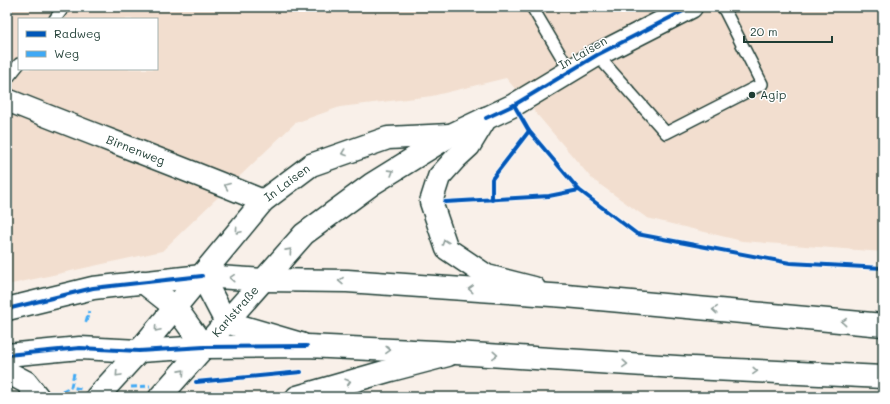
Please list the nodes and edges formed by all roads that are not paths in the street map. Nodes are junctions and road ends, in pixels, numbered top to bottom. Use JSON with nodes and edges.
{"nodes":[{"id":1,"x":64,"y":7,"type":"edge"},
{"id":2,"x":532,"y":7,"type":"edge"},
{"id":3,"x":692,"y":7,"type":"edge"},
{"id":4,"x":723,"y":7,"type":"edge"},
{"id":5,"x":56,"y":18,"type":"edge"},
{"id":6,"x":596,"y":55,"type":"junction"},
{"id":7,"x":18,"y":65,"type":"edge"},
{"id":8,"x":570,"y":71,"type":"junction"},
{"id":9,"x":7,"y":79,"type":"edge"},
{"id":10,"x":7,"y":100,"type":"edge"},
{"id":11,"x":486,"y":118,"type":"junction"},
{"id":12,"x":451,"y":135,"type":"junction"},
{"id":13,"x":263,"y":201,"type":"junction"},
{"id":14,"x":202,"y":276,"type":"junction"},
{"id":15,"x":262,"y":280,"type":"junction"},
{"id":16,"x":143,"y":282,"type":"junction"},
{"id":17,"x":566,"y":296,"type":"junction"},
{"id":18,"x":176,"y":308,"type":"junction"},
{"id":19,"x":7,"y":309,"type":"edge"},
{"id":20,"x":226,"y":322,"type":"junction"},
{"id":21,"x":883,"y":325,"type":"edge"},
{"id":22,"x":307,"y":346,"type":"junction"},
{"id":23,"x":204,"y":347,"type":"junction"},
{"id":24,"x":139,"y":351,"type":"junction"},
{"id":25,"x":456,"y":353,"type":"junction"},
{"id":26,"x":7,"y":355,"type":"edge"},
{"id":27,"x":7,"y":372,"type":"edge"},
{"id":28,"x":883,"y":377,"type":"edge"},
{"id":29,"x":38,"y":397,"type":"edge"},
{"id":30,"x":97,"y":397,"type":"edge"},
{"id":31,"x":160,"y":397,"type":"edge"},
{"id":32,"x":297,"y":397,"type":"edge"}],
"edges":[{"from":1,"to":5,"type":"lane"},
{"from":2,"to":8,"type":"lane"},
{"from":3,"to":6,"type":"main road","name":"In Laisen"},
{"from":4,"to":6,"type":"lane"},
{"from":6,"to":8,"type":"main road","name":"In Laisen"},
{"from":7,"to":9,"type":"lane"},
{"from":8,"to":11,"type":"main road","name":"In Laisen"},
{"from":13,"to":10,"type":"main road","name":"Birnenweg","one_way":true},
{"from":11,"to":12,"type":"main road","name":"In Laisen"},
{"from":17,"to":11,"type":"main road","one_way":true},
{"from":12,"to":13,"type":"main road","name":"In Laisen","one_way":true},
{"from":15,"to":12,"type":"main road","name":"In Laisen","one_way":true},
{"from":13,"to":14,"type":"main road","name":"In Laisen","one_way":true},
{"from":15,"to":14,"type":"main road","one_way":true},
{"from":14,"to":16,"type":"main road"},
{"from":14,"to":18,"type":"main road"},
{"from":14,"to":20,"type":"main road"},
{"from":17,"to":15,"type":"main road","one_way":true},
{"from":15,"to":20,"type":"main road","name":"Karlstraße"},
{"from":16,"to":18,"type":"main road"},
{"from":16,"to":19,"type":"main road"},
{"from":21,"to":17,"type":"main road","one_way":true},
{"from":18,"to":23,"type":"main road"},
{"from":18,"to":24,"type":"main road","one_way":true},
{"from":20,"to":22,"type":"main road"},
{"from":20,"to":23,"type":"main road","name":"Karlstraße"},
{"from":22,"to":23,"type":"main road"},
{"from":22,"to":25,"type":"main road","one_way":true},
{"from":23,"to":24,"type":"main road"},
{"from":31,"to":23,"type":"main road","name":"Karlstraße","one_way":true},
{"from":24,"to":26,"type":"main road"},
{"from":24,"to":30,"type":"main road","one_way":true},
{"from":25,"to":28,"type":"main road","one_way":true},
{"from":32,"to":25,"type":"main road","one_way":true},
{"from":27,"to":29,"type":"main road"}]}
